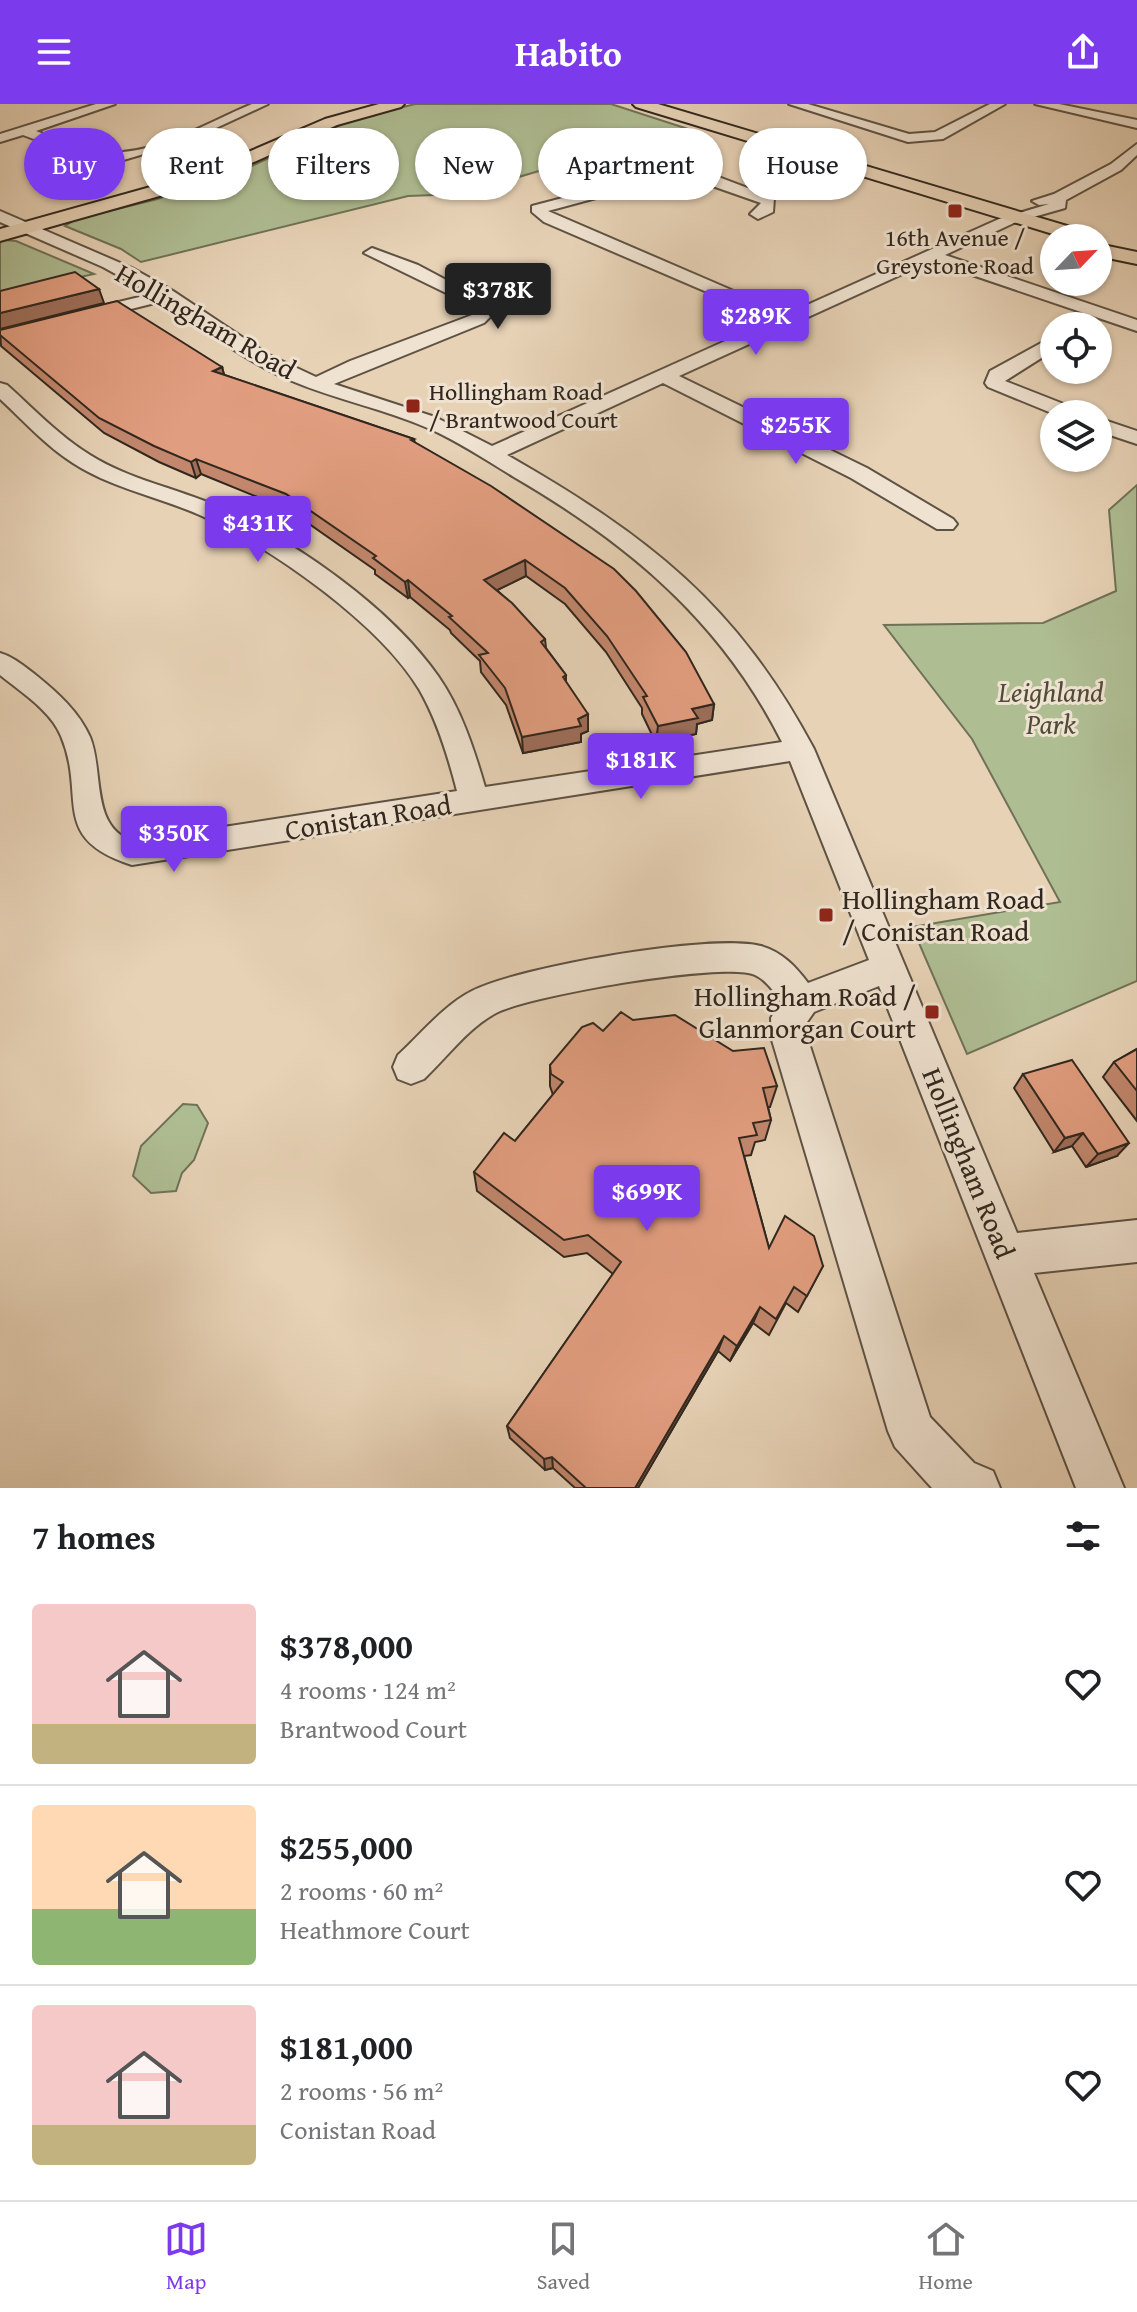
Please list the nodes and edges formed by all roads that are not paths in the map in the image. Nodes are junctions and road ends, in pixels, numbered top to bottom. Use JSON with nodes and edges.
{"nodes":[{"id":1,"x":109,"y":104,"type":"edge"},
{"id":2,"x":262,"y":104,"type":"edge"},
{"id":3,"x":396,"y":104,"type":"edge"},
{"id":4,"x":641,"y":104,"type":"edge"},
{"id":5,"x":795,"y":104,"type":"edge"},
{"id":6,"x":999,"y":104,"type":"edge"},
{"id":7,"x":1041,"y":104,"type":"edge"},
{"id":8,"x":1137,"y":124,"type":"edge"},
{"id":9,"x":34,"y":128,"type":"edge"},
{"id":10,"x":24,"y":131,"type":"edge"},
{"id":11,"x":0,"y":138,"type":"edge"},
{"id":12,"x":1137,"y":148,"type":"edge"},
{"id":13,"x":125,"y":156,"type":"edge"},
{"id":14,"x":1116,"y":167,"type":"junction"},
{"id":15,"x":1137,"y":171,"type":"edge"},
{"id":16,"x":758,"y":214,"type":"dead end"},
{"id":17,"x":0,"y":216,"type":"edge"},
{"id":18,"x":1011,"y":219,"type":"junction"},
{"id":19,"x":1040,"y":226,"type":"edge"},
{"id":20,"x":24,"y":228,"type":"junction"},
{"id":21,"x":1040,"y":231,"type":"edge"},
{"id":22,"x":0,"y":235,"type":"edge"},
{"id":23,"x":1112,"y":250,"type":"edge"},
{"id":24,"x":372,"y":253,"type":"dead end"},
{"id":25,"x":930,"y":255,"type":"junction"},
{"id":26,"x":1137,"y":258,"type":"edge"},
{"id":27,"x":167,"y":295,"type":"junction"},
{"id":28,"x":1095,"y":312,"type":"edge"},
{"id":29,"x":76,"y":318,"type":"edge"},
{"id":30,"x":1112,"y":318,"type":"edge"},
{"id":31,"x":787,"y":320,"type":"junction"},
{"id":32,"x":1137,"y":326,"type":"edge"},
{"id":33,"x":1040,"y":350,"type":"edge"},
{"id":34,"x":663,"y":376,"type":"junction"},
{"id":35,"x":320,"y":383,"type":"junction"},
{"id":36,"x":0,"y":389,"type":"edge"},
{"id":37,"x":1040,"y":403,"type":"edge"},
{"id":38,"x":1112,"y":429,"type":"edge"},
{"id":39,"x":1137,"y":438,"type":"edge"},
{"id":40,"x":491,"y":454,"type":"junction"},
{"id":41,"x":945,"y":524,"type":"dead end"},
{"id":42,"x":0,"y":662,"type":"edge"},
{"id":43,"x":800,"y":749,"type":"junction"},
{"id":44,"x":474,"y":801,"type":"junction"},
{"id":45,"x":890,"y":967,"type":"junction"},
{"id":46,"x":802,"y":1001,"type":"junction"},
{"id":47,"x":411,"y":1067,"type":"dead end"},
{"id":48,"x":1137,"y":1241,"type":"edge"},
{"id":49,"x":1006,"y":1255,"type":"junction"},
{"id":50,"x":976,"y":1488,"type":"edge"},
{"id":51,"x":1100,"y":1488,"type":"edge"}],
"edges":[{"from":1,"to":9,"type":"street"},
{"from":2,"to":13,"type":"street"},
{"from":3,"to":20,"type":"main road"},
{"from":4,"to":18,"type":"main road"},
{"from":5,"to":6,"type":"street"},
{"from":7,"to":8,"type":"street"},
{"from":10,"to":11,"type":"street"},
{"from":12,"to":14,"type":"street"},
{"from":14,"to":15,"type":"street"},
{"from":14,"to":18,"type":"street"},
{"from":16,"to":31,"type":"street"},
{"from":17,"to":20,"type":"street","name":"Hollingham Road"},
{"from":18,"to":19,"type":"main road"},
{"from":18,"to":21,"type":"main road"},
{"from":18,"to":25,"type":"street"},
{"from":20,"to":22,"type":"main road"},
{"from":20,"to":27,"type":"street","name":"Hollingham Road"},
{"from":23,"to":26,"type":"main road"},
{"from":24,"to":35,"type":"street"},
{"from":25,"to":28,"type":"street"},
{"from":25,"to":31,"type":"street"},
{"from":27,"to":29,"type":"street"},
{"from":27,"to":35,"type":"street","name":"Hollingham Road"},
{"from":30,"to":32,"type":"street"},
{"from":31,"to":34,"type":"street"},
{"from":33,"to":37,"type":"street"},
{"from":34,"to":40,"type":"street"},
{"from":34,"to":41,"type":"street"},
{"from":35,"to":40,"type":"street","name":"Hollingham Road"},
{"from":36,"to":44,"type":"street"},
{"from":38,"to":39,"type":"street"},
{"from":40,"to":43,"type":"street","name":"Hollingham Road"},
{"from":42,"to":44,"type":"street","name":"Conistan Road"},
{"from":43,"to":44,"type":"street","name":"Conistan Road"},
{"from":43,"to":45,"type":"street","name":"Hollingham Road"},
{"from":45,"to":46,"type":"street"},
{"from":45,"to":49,"type":"street","name":"Hollingham Road"},
{"from":46,"to":47,"type":"street"},
{"from":46,"to":50,"type":"street"},
{"from":48,"to":49,"type":"street"},
{"from":49,"to":51,"type":"street","name":"Hollingham Road"}]}
